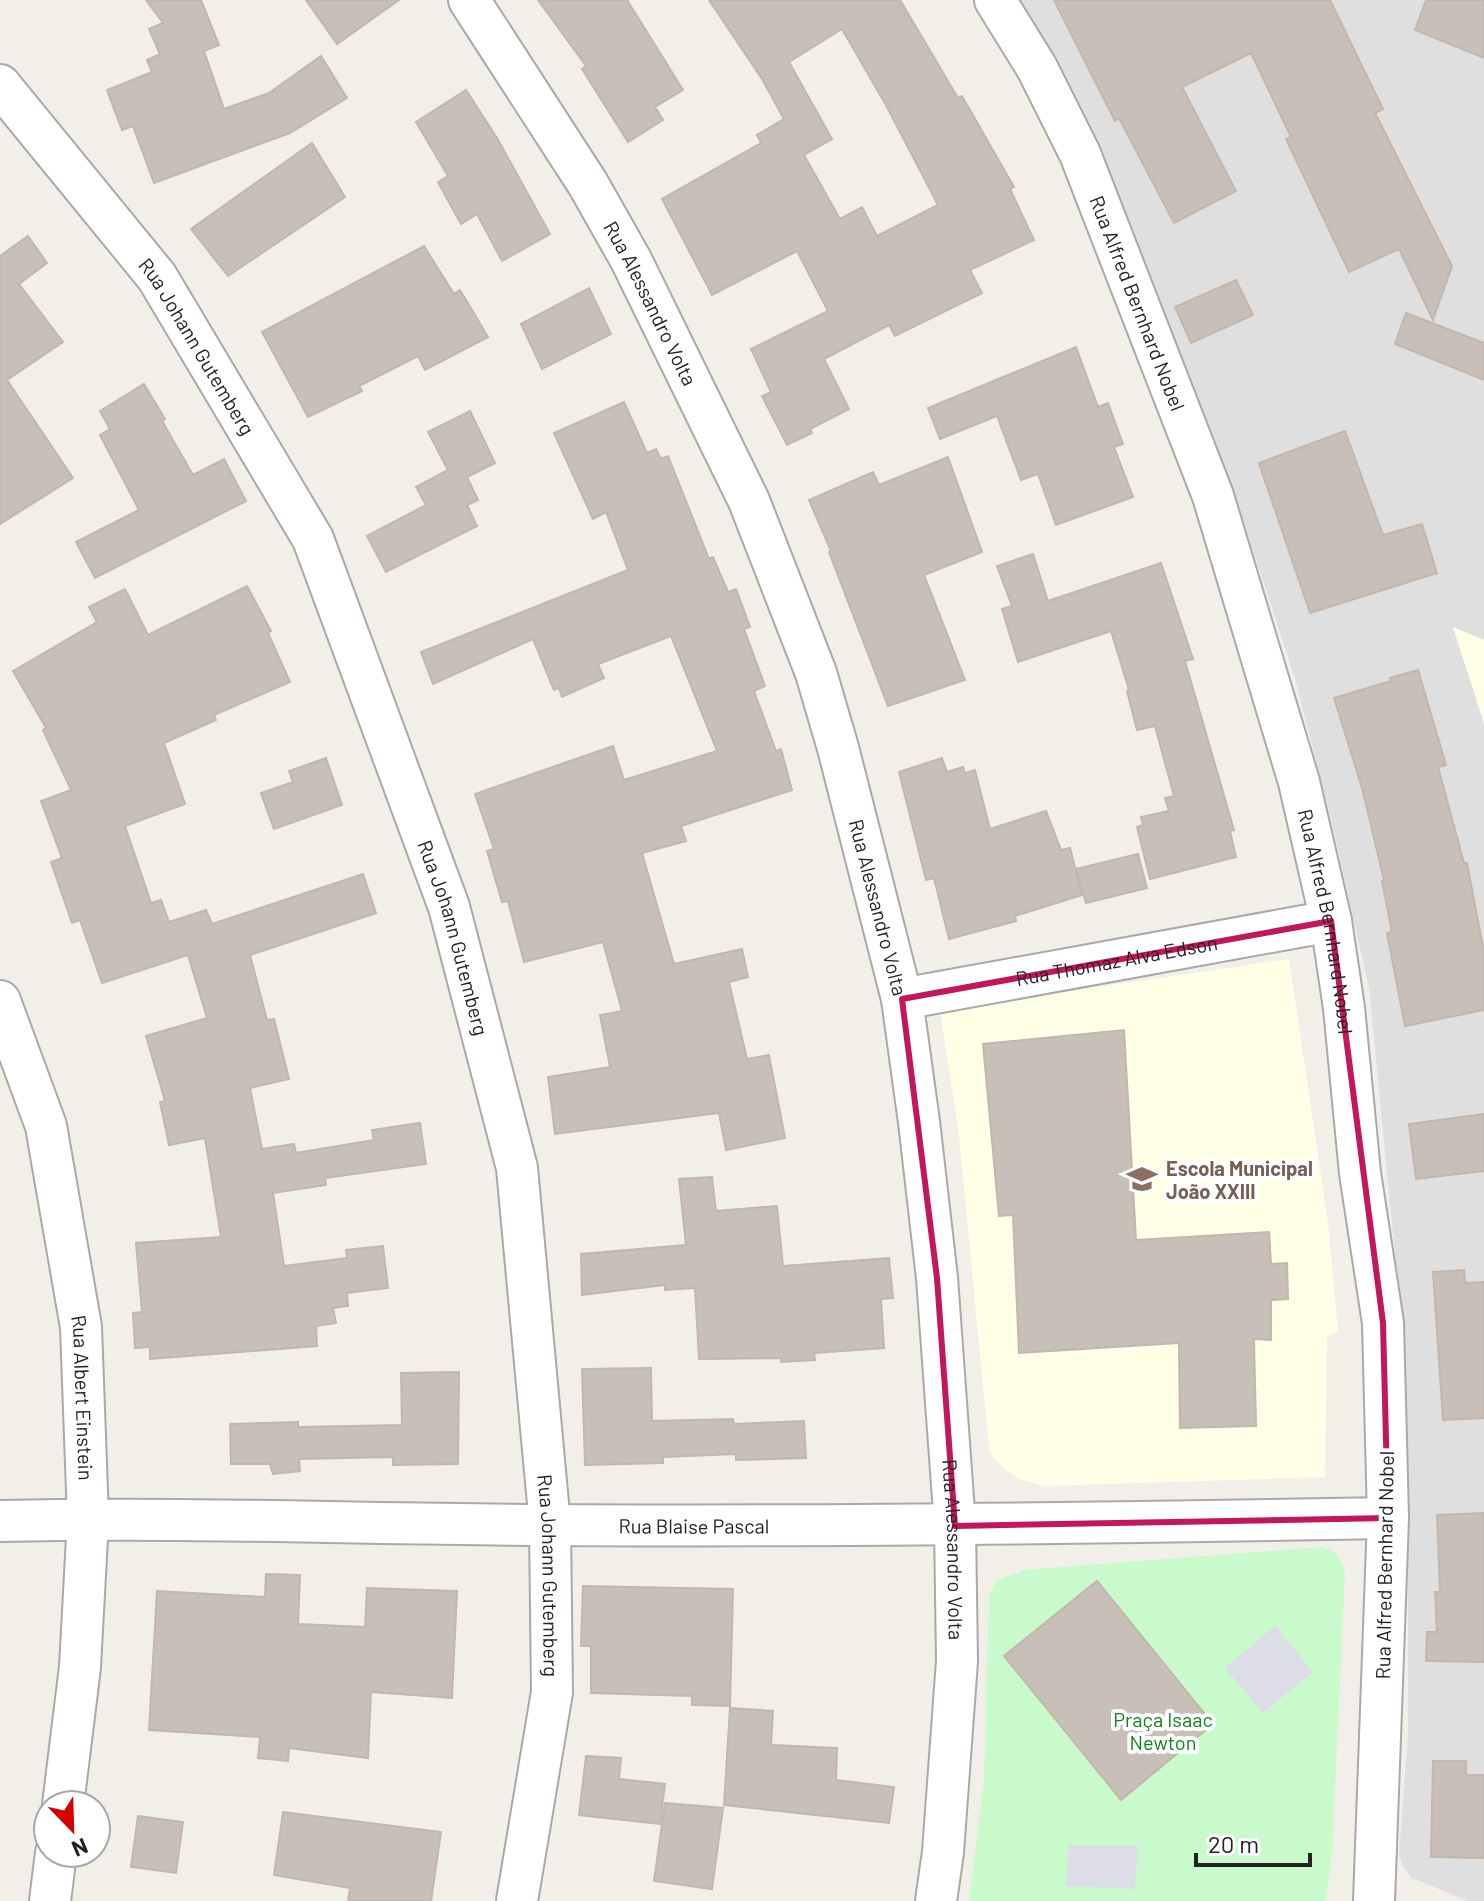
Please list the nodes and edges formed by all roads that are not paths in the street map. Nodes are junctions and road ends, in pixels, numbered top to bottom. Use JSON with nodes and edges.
{"nodes":[{"id":1,"x":469,"y":0,"type":"edge"},
{"id":2,"x":995,"y":0,"type":"edge"},
{"id":3,"x":0,"y":85,"type":"edge"},
{"id":4,"x":1331,"y":921,"type":"junction"},
{"id":5,"x":902,"y":999,"type":"junction"},
{"id":6,"x":0,"y":1001,"type":"edge"},
{"id":7,"x":1388,"y":1518,"type":"junction"},
{"id":8,"x":88,"y":1519,"type":"junction"},
{"id":9,"x":0,"y":1521,"type":"edge"},
{"id":10,"x":550,"y":1525,"type":"junction"},
{"id":11,"x":955,"y":1526,"type":"junction"},
{"id":12,"x":65,"y":1789,"type":"edge"},
{"id":13,"x":54,"y":1869,"type":"edge"},
{"id":14,"x":1380,"y":1899,"type":"edge"},
{"id":15,"x":50,"y":1901,"type":"edge"},
{"id":16,"x":517,"y":1901,"type":"edge"},
{"id":17,"x":936,"y":1901,"type":"edge"}],
"edges":[{"from":1,"to":5,"type":"street","name":"Rua Alessandro Volta"},
{"from":2,"to":4,"type":"street","name":"Rua Alfred Bernhard Nobel"},
{"from":3,"to":10,"type":"street","name":"Rua Johann Gutemberg"},
{"from":4,"to":5,"type":"street","name":"Rua Thomaz Alva Edson"},
{"from":4,"to":7,"type":"street","name":"Rua Alfred Bernhard Nobel"},
{"from":5,"to":11,"type":"street","name":"Rua Alessandro Volta"},
{"from":6,"to":8,"type":"street","name":"Rua Albert Einstein"},
{"from":7,"to":11,"type":"street","name":"Rua Blaise Pascal"},
{"from":7,"to":14,"type":"street","name":"Rua Alfred Bernhard Nobel"},
{"from":8,"to":9,"type":"street","name":"Rua Blaise Pascal"},
{"from":8,"to":10,"type":"street","name":"Rua Blaise Pascal"},
{"from":8,"to":12,"type":"street","name":"Rua Albert Einstein"},
{"from":10,"to":11,"type":"street","name":"Rua Blaise Pascal"},
{"from":10,"to":16,"type":"street","name":"Rua Johann Gutemberg"},
{"from":11,"to":17,"type":"street","name":"Rua Alessandro Volta"},
{"from":13,"to":15,"type":"street"}]}
